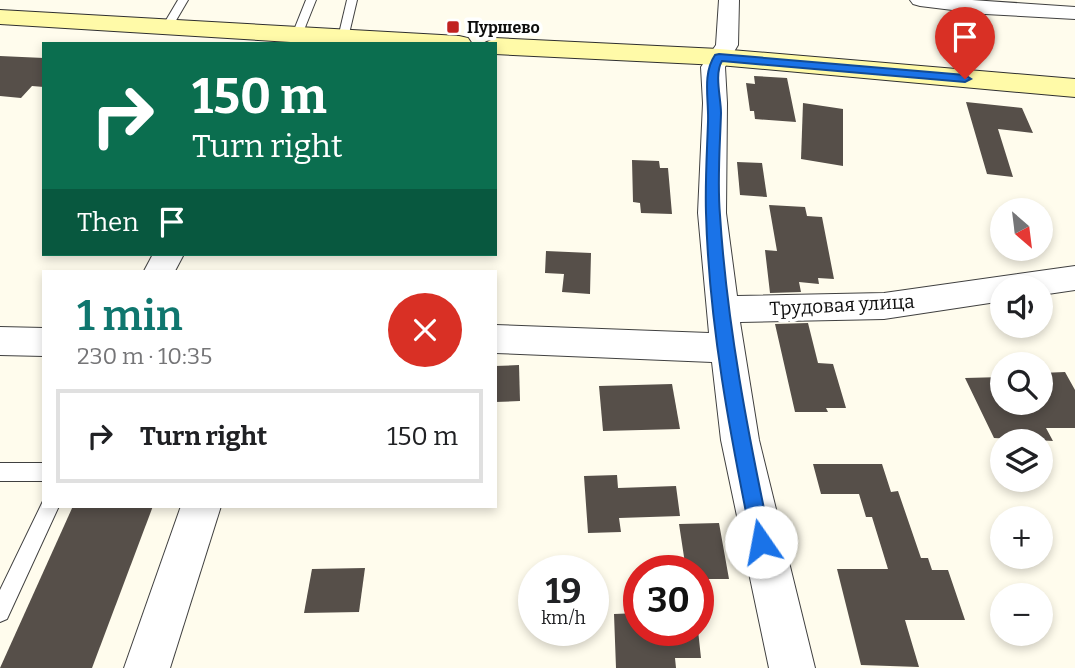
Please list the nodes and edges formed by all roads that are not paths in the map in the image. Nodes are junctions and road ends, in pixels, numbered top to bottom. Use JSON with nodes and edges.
{"nodes":[{"id":1,"x":183,"y":0,"type":"edge"},
{"id":2,"x":311,"y":0,"type":"edge"},
{"id":3,"x":352,"y":0,"type":"edge"},
{"id":4,"x":729,"y":0,"type":"edge"},
{"id":5,"x":920,"y":0,"type":"edge"},
{"id":6,"x":1075,"y":13,"type":"edge"},
{"id":7,"x":0,"y":17,"type":"edge"},
{"id":8,"x":167,"y":27,"type":"junction"},
{"id":9,"x":343,"y":37,"type":"junction"},
{"id":10,"x":295,"y":39,"type":"edge"},
{"id":11,"x":426,"y":42,"type":"edge"},
{"id":12,"x":497,"y":46,"type":"edge"},
{"id":13,"x":719,"y":57,"type":"junction"},
{"id":14,"x":1075,"y":88,"type":"edge"},
{"id":15,"x":1075,"y":278,"type":"edge"},
{"id":16,"x":1053,"y":281,"type":"edge"},
{"id":17,"x":990,"y":290,"type":"edge"},
{"id":18,"x":722,"y":309,"type":"junction"},
{"id":19,"x":497,"y":339,"type":"edge"},
{"id":20,"x":0,"y":341,"type":"edge"},
{"id":21,"x":42,"y":342,"type":"edge"},
{"id":22,"x":726,"y":348,"type":"junction"},
{"id":23,"x":0,"y":472,"type":"edge"},
{"id":24,"x":42,"y":472,"type":"edge"},
{"id":25,"x":49,"y":508,"type":"edge"},
{"id":26,"x":200,"y":508,"type":"edge"},
{"id":27,"x":0,"y":612,"type":"edge"},
{"id":28,"x":147,"y":668,"type":"edge"},
{"id":29,"x":792,"y":668,"type":"edge"}],
"edges":[{"from":1,"to":8,"type":"lane"},
{"from":2,"to":10,"type":"lane"},
{"from":3,"to":9,"type":"lane"},
{"from":4,"to":13,"type":"street"},
{"from":5,"to":6,"type":"street"},
{"from":7,"to":8,"type":"main road"},
{"from":8,"to":10,"type":"main road"},
{"from":9,"to":10,"type":"main road"},
{"from":9,"to":11,"type":"main road"},
{"from":12,"to":13,"type":"main road"},
{"from":13,"to":14,"type":"main road"},
{"from":13,"to":18,"type":"street"},
{"from":15,"to":16,"type":"street"},
{"from":17,"to":18,"type":"street","name":"Трудовая улица"},
{"from":18,"to":22,"type":"street"},
{"from":19,"to":22,"type":"street"},
{"from":20,"to":21,"type":"street"},
{"from":22,"to":29,"type":"street"},
{"from":23,"to":24,"type":"lane"},
{"from":25,"to":27,"type":"lane"},
{"from":26,"to":28,"type":"street"}]}
